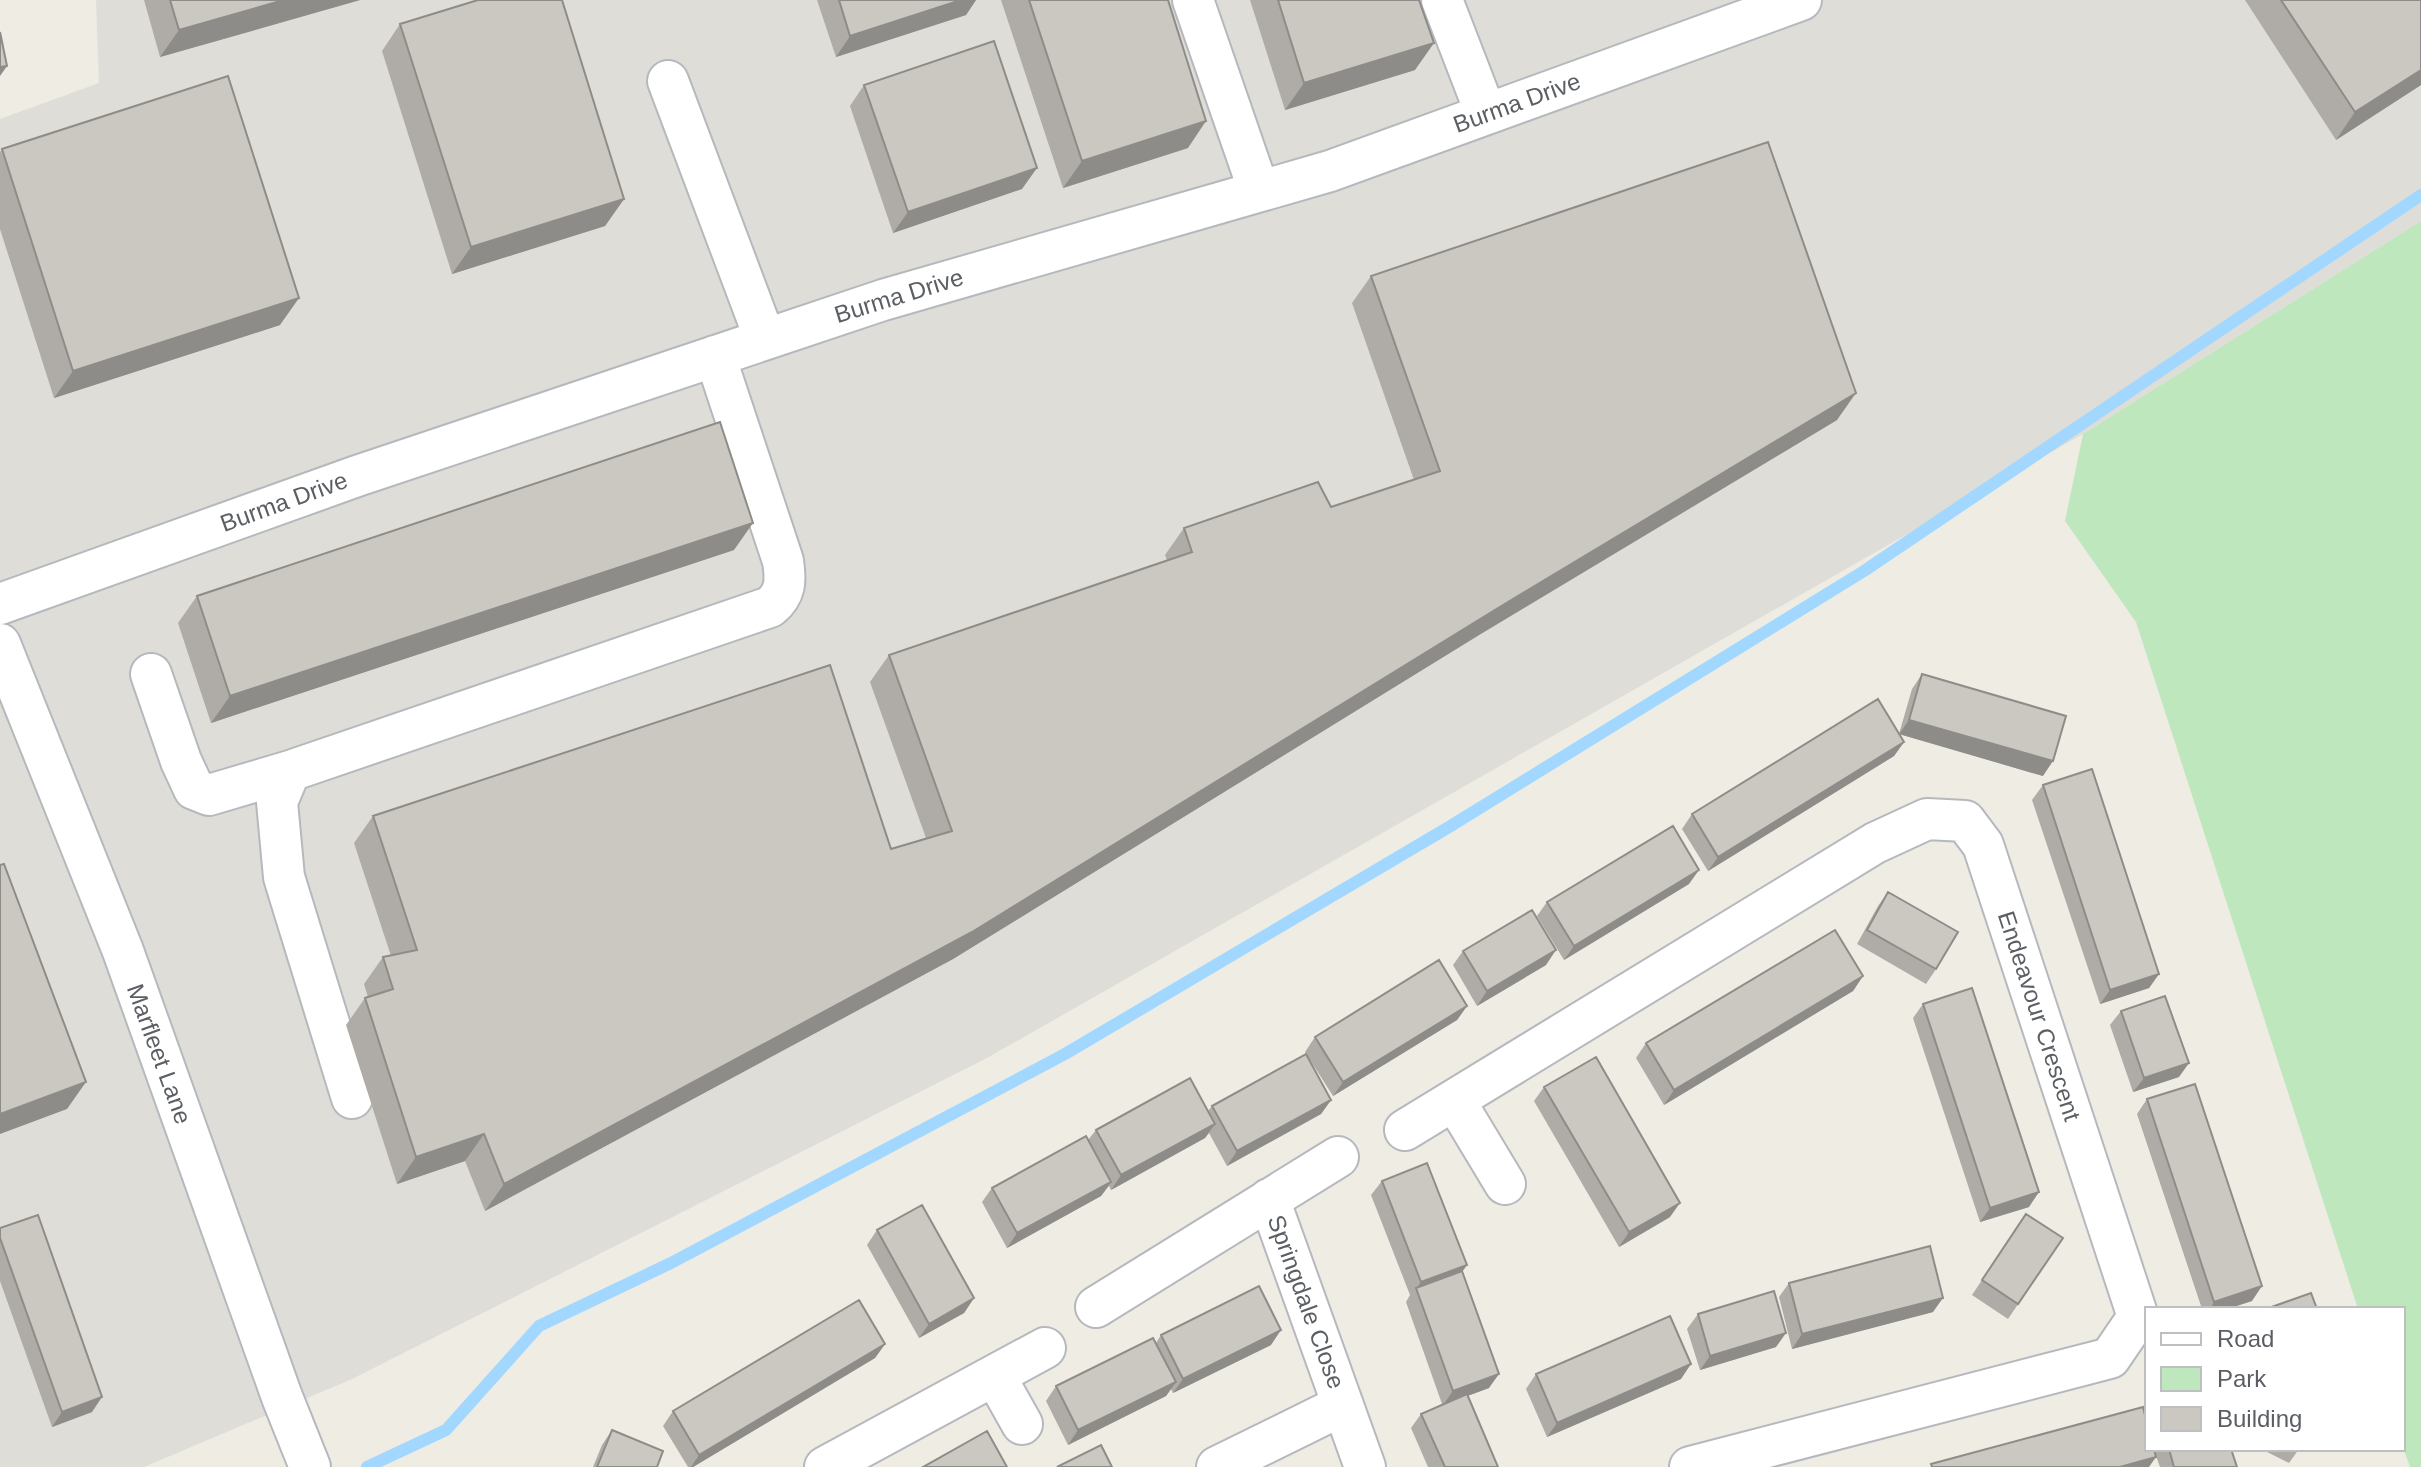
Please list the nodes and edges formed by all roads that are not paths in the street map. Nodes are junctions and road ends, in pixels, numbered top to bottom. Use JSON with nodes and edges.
{"nodes":[{"id":1,"x":1193,"y":0,"type":"edge"},
{"id":2,"x":1442,"y":0,"type":"edge"},
{"id":3,"x":1801,"y":0,"type":"edge"},
{"id":4,"x":1756,"y":7,"type":"edge"},
{"id":5,"x":668,"y":81,"type":"dead end"},
{"id":6,"x":1486,"y":114,"type":"junction"},
{"id":7,"x":1259,"y":191,"type":"junction"},
{"id":8,"x":765,"y":339,"type":"junction"},
{"id":9,"x":715,"y":356,"type":"junction"},
{"id":10,"x":0,"y":604,"type":"edge"},
{"id":11,"x":0,"y":644,"type":"edge"},
{"id":12,"x":151,"y":674,"type":"dead end"},
{"id":13,"x":290,"y":771,"type":"junction"},
{"id":14,"x":352,"y":1098,"type":"dead end"},
{"id":15,"x":1455,"y":1101,"type":"junction"},
{"id":16,"x":1405,"y":1130,"type":"dead end"},
{"id":17,"x":1338,"y":1157,"type":"dead end"},
{"id":18,"x":1505,"y":1184,"type":"dead end"},
{"id":19,"x":1269,"y":1199,"type":"junction"},
{"id":20,"x":1096,"y":1307,"type":"dead end"},
{"id":21,"x":1045,"y":1348,"type":"dead end"},
{"id":22,"x":995,"y":1376,"type":"junction"},
{"id":23,"x":1343,"y":1405,"type":"junction"},
{"id":24,"x":1022,"y":1424,"type":"dead end"},
{"id":25,"x":310,"y":1467,"type":"edge"},
{"id":26,"x":825,"y":1467,"type":"edge"},
{"id":27,"x":1217,"y":1467,"type":"edge"},
{"id":28,"x":1365,"y":1467,"type":"edge"},
{"id":29,"x":1690,"y":1467,"type":"edge"}],
"edges":[{"from":1,"to":7,"type":"street"},
{"from":2,"to":6,"type":"street"},
{"from":3,"to":4,"type":"street","name":"Burma Drive"},
{"from":4,"to":6,"type":"street","name":"Burma Drive"},
{"from":5,"to":8,"type":"street"},
{"from":6,"to":7,"type":"street","name":"Burma Drive"},
{"from":7,"to":8,"type":"street","name":"Burma Drive"},
{"from":8,"to":9,"type":"street","name":"Burma Drive"},
{"from":9,"to":10,"type":"street","name":"Burma Drive"},
{"from":9,"to":13,"type":"street"},
{"from":11,"to":25,"type":"street","name":"Marfleet Lane"},
{"from":12,"to":13,"type":"street"},
{"from":13,"to":14,"type":"street"},
{"from":15,"to":16,"type":"street","name":"Endeavour Crescent"},
{"from":15,"to":18,"type":"street"},
{"from":15,"to":29,"type":"street","name":"Endeavour Crescent"},
{"from":17,"to":19,"type":"street","name":"Springdale Close"},
{"from":19,"to":20,"type":"street","name":"Springdale Close"},
{"from":19,"to":23,"type":"street","name":"Springdale Close"},
{"from":21,"to":22,"type":"street"},
{"from":22,"to":24,"type":"street"},
{"from":22,"to":26,"type":"street"},
{"from":23,"to":27,"type":"street","name":"Springdale Close"},
{"from":23,"to":28,"type":"street","name":"Springdale Close"}]}
